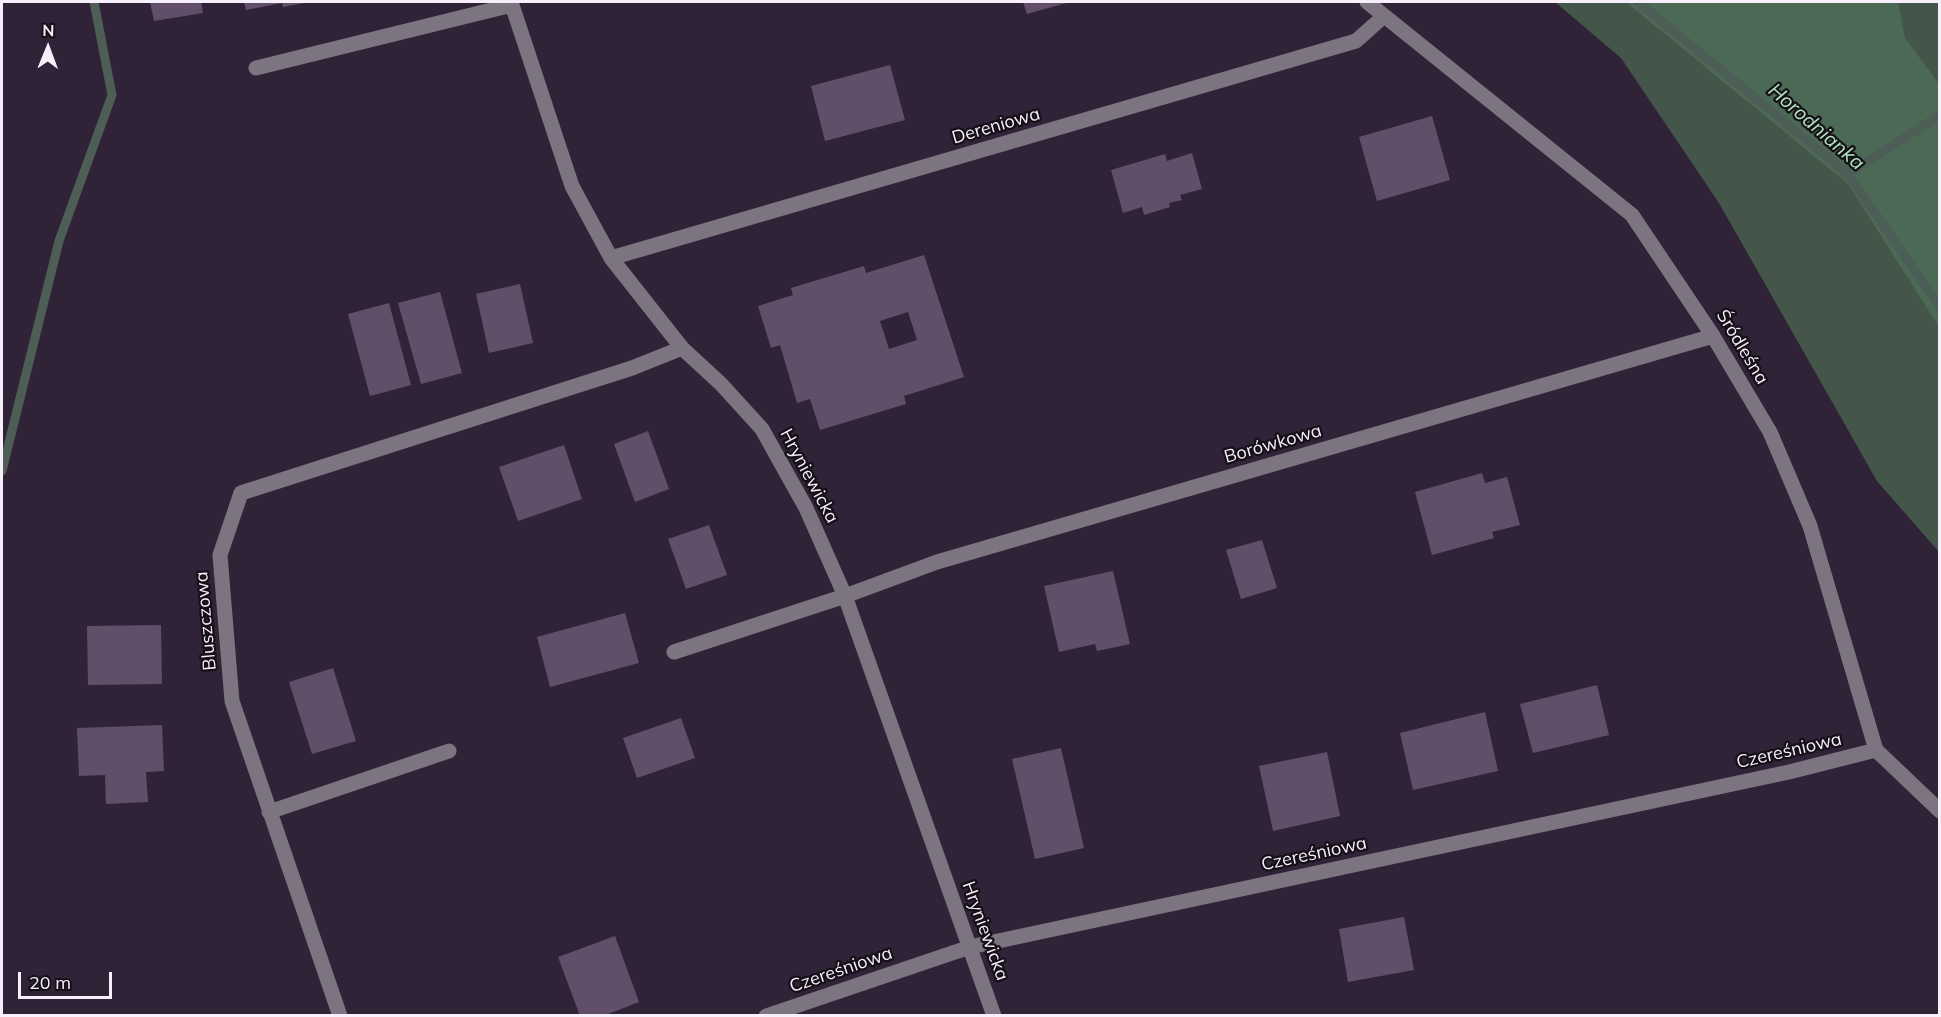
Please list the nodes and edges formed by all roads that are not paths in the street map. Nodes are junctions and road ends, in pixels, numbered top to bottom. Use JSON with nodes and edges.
{"nodes":[{"id":1,"x":1367,"y":2,"type":"edge"},
{"id":2,"x":511,"y":3,"type":"edge"},
{"id":3,"x":1384,"y":16,"type":"junction"},
{"id":4,"x":256,"y":68,"type":"dead end"},
{"id":5,"x":611,"y":258,"type":"junction"},
{"id":6,"x":1713,"y":336,"type":"junction"},
{"id":7,"x":682,"y":348,"type":"junction"},
{"id":8,"x":845,"y":596,"type":"junction"},
{"id":9,"x":674,"y":652,"type":"dead end"},
{"id":10,"x":1876,"y":750,"type":"junction"},
{"id":11,"x":449,"y":751,"type":"dead end"},
{"id":12,"x":1940,"y":811,"type":"edge"},
{"id":13,"x":269,"y":812,"type":"junction"},
{"id":14,"x":970,"y":947,"type":"junction"},
{"id":15,"x":340,"y":1016,"type":"edge"},
{"id":16,"x":766,"y":1016,"type":"edge"},
{"id":17,"x":994,"y":1016,"type":"edge"}],
"edges":[{"from":1,"to":3,"type":"street","name":"Śródleśna"},
{"from":2,"to":4,"type":"street"},
{"from":2,"to":5,"type":"street","name":"Hryniewicka"},
{"from":3,"to":5,"type":"street","name":"Dereniowa"},
{"from":3,"to":6,"type":"street","name":"Śródleśna"},
{"from":5,"to":7,"type":"street","name":"Hryniewicka"},
{"from":6,"to":8,"type":"street","name":"Borówkowa"},
{"from":6,"to":10,"type":"street","name":"Śródleśna"},
{"from":7,"to":8,"type":"street","name":"Hryniewicka"},
{"from":7,"to":13,"type":"street","name":"Bluszczowa"},
{"from":8,"to":9,"type":"street","name":"Borówkowa"},
{"from":8,"to":14,"type":"street","name":"Hryniewicka"},
{"from":10,"to":12,"type":"street","name":"Śródleśna"},
{"from":10,"to":14,"type":"street","name":"Czereśniowa"},
{"from":11,"to":13,"type":"street"},
{"from":13,"to":15,"type":"street","name":"Bluszczowa"},
{"from":14,"to":16,"type":"street","name":"Czereśniowa"},
{"from":14,"to":17,"type":"street","name":"Hryniewicka"}]}
